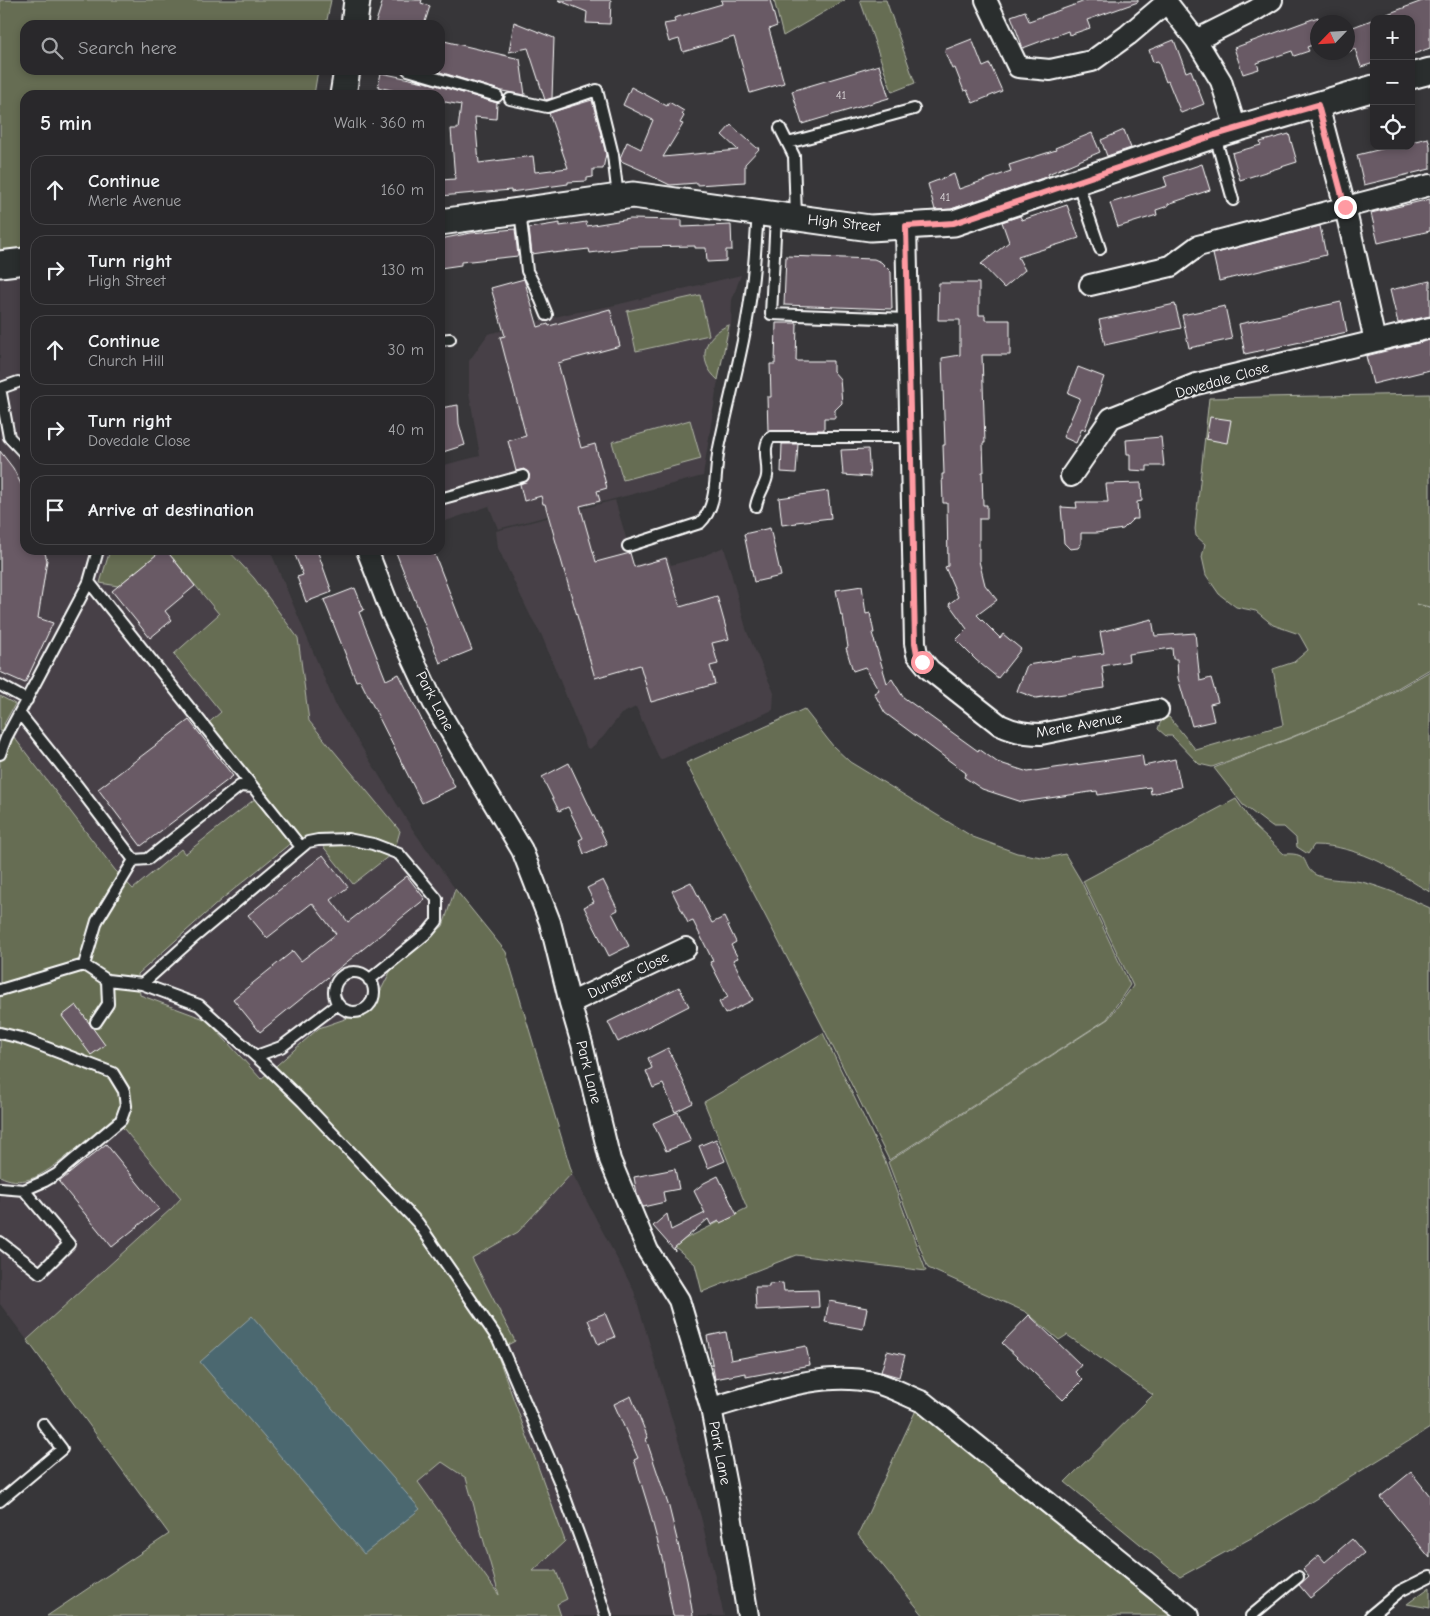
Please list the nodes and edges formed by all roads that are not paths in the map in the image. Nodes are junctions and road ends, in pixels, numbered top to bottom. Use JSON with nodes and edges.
{"nodes":[{"id":1,"x":357,"y":0,"type":"edge"},
{"id":2,"x":986,"y":0,"type":"edge"},
{"id":3,"x":1272,"y":0,"type":"edge"},
{"id":4,"x":1166,"y":1,"type":"edge"},
{"id":5,"x":355,"y":20,"type":"edge"},
{"id":6,"x":1196,"y":40,"type":"junction"},
{"id":7,"x":1430,"y":71,"type":"edge"},
{"id":8,"x":346,"y":75,"type":"edge"},
{"id":9,"x":425,"y":75,"type":"edge"},
{"id":10,"x":1415,"y":75,"type":"edge"},
{"id":11,"x":1370,"y":89,"type":"edge"},
{"id":12,"x":344,"y":90,"type":"edge"},
{"id":13,"x":497,"y":96,"type":"dead end"},
{"id":14,"x":510,"y":100,"type":"dead end"},
{"id":15,"x":1318,"y":105,"type":"junction"},
{"id":16,"x":914,"y":109,"type":"dead end"},
{"id":17,"x":780,"y":128,"type":"dead end"},
{"id":18,"x":1226,"y":132,"type":"junction"},
{"id":19,"x":788,"y":144,"type":"junction"},
{"id":20,"x":1076,"y":181,"type":"junction"},
{"id":21,"x":1430,"y":185,"type":"edge"},
{"id":22,"x":618,"y":197,"type":"junction"},
{"id":23,"x":1233,"y":200,"type":"dead end"},
{"id":24,"x":1345,"y":207,"type":"junction"},
{"id":25,"x":520,"y":210,"type":"junction"},
{"id":26,"x":777,"y":215,"type":"junction"},
{"id":27,"x":445,"y":221,"type":"edge"},
{"id":28,"x":906,"y":226,"type":"junction"},
{"id":29,"x":1100,"y":248,"type":"dead end"},
{"id":30,"x":20,"y":262,"type":"edge"},
{"id":31,"x":0,"y":264,"type":"edge"},
{"id":32,"x":1090,"y":285,"type":"dead end"},
{"id":33,"x":547,"y":315,"type":"dead end"},
{"id":34,"x":907,"y":318,"type":"junction"},
{"id":35,"x":1430,"y":328,"type":"edge"},
{"id":36,"x":1375,"y":341,"type":"junction"},
{"id":37,"x":18,"y":382,"type":"dead end"},
{"id":38,"x":0,"y":388,"type":"edge"},
{"id":39,"x":910,"y":437,"type":"junction"},
{"id":40,"x":20,"y":449,"type":"edge"},
{"id":41,"x":523,"y":476,"type":"dead end"},
{"id":42,"x":1071,"y":476,"type":"dead end"},
{"id":43,"x":445,"y":498,"type":"edge"},
{"id":44,"x":756,"y":506,"type":"dead end"},
{"id":45,"x":628,"y":546,"type":"dead end"},
{"id":46,"x":97,"y":555,"type":"edge"},
{"id":47,"x":369,"y":555,"type":"edge"},
{"id":48,"x":89,"y":582,"type":"junction"},
{"id":49,"x":0,"y":686,"type":"edge"},
{"id":50,"x":27,"y":700,"type":"junction"},
{"id":51,"x":1158,"y":710,"type":"dead end"},
{"id":52,"x":20,"y":714,"type":"junction"},
{"id":53,"x":0,"y":754,"type":"edge"},
{"id":54,"x":254,"y":787,"type":"junction"},
{"id":55,"x":301,"y":847,"type":"junction"},
{"id":56,"x":134,"y":860,"type":"junction"},
{"id":57,"x":686,"y":948,"type":"dead end"},
{"id":58,"x":84,"y":965,"type":"junction"},
{"id":59,"x":106,"y":980,"type":"junction"},
{"id":60,"x":369,"y":980,"type":"junction"},
{"id":61,"x":142,"y":984,"type":"junction"},
{"id":62,"x":0,"y":990,"type":"edge"},
{"id":63,"x":570,"y":1003,"type":"junction"},
{"id":64,"x":338,"y":1004,"type":"junction"},
{"id":65,"x":96,"y":1022,"type":"dead end"},
{"id":66,"x":0,"y":1033,"type":"edge"},
{"id":67,"x":256,"y":1056,"type":"junction"},
{"id":68,"x":0,"y":1188,"type":"edge"},
{"id":69,"x":24,"y":1190,"type":"junction"},
{"id":70,"x":0,"y":1242,"type":"edge"},
{"id":71,"x":711,"y":1408,"type":"junction"},
{"id":72,"x":43,"y":1424,"type":"dead end"},
{"id":73,"x":0,"y":1500,"type":"edge"},
{"id":74,"x":1430,"y":1576,"type":"edge"},
{"id":75,"x":1298,"y":1578,"type":"dead end"},
{"id":76,"x":606,"y":1616,"type":"edge"},
{"id":77,"x":748,"y":1616,"type":"edge"},
{"id":78,"x":1188,"y":1616,"type":"edge"},
{"id":79,"x":1251,"y":1616,"type":"edge"},
{"id":80,"x":1370,"y":1616,"type":"edge"}],
"edges":[{"from":1,"to":5,"type":"street"},
{"from":2,"to":4,"type":"street"},
{"from":3,"to":6,"type":"street"},
{"from":4,"to":6,"type":"street"},
{"from":6,"to":18,"type":"street"},
{"from":7,"to":10,"type":"street"},
{"from":8,"to":12,"type":"street"},
{"from":9,"to":13,"type":"lane"},
{"from":11,"to":15,"type":"street","name":"High Street"},
{"from":14,"to":22,"type":"lane"},
{"from":15,"to":18,"type":"street","name":"High Street"},
{"from":15,"to":24,"type":"street"},
{"from":16,"to":19,"type":"lane"},
{"from":17,"to":19,"type":"lane"},
{"from":18,"to":20,"type":"street","name":"High Street"},
{"from":18,"to":23,"type":"lane"},
{"from":19,"to":26,"type":"lane"},
{"from":20,"to":28,"type":"street","name":"High Street"},
{"from":20,"to":29,"type":"lane"},
{"from":21,"to":24,"type":"street"},
{"from":22,"to":25,"type":"street","name":"High Street"},
{"from":22,"to":26,"type":"street","name":"High Street"},
{"from":24,"to":32,"type":"street"},
{"from":24,"to":36,"type":"street"},
{"from":25,"to":27,"type":"street","name":"High Street"},
{"from":25,"to":33,"type":"lane"},
{"from":26,"to":28,"type":"street","name":"High Street"},
{"from":26,"to":34,"type":"lane"},
{"from":26,"to":45,"type":"lane"},
{"from":28,"to":34,"type":"street","name":"Merle Avenue"},
{"from":30,"to":31,"type":"street"},
{"from":34,"to":39,"type":"street","name":"Merle Avenue"},
{"from":35,"to":36,"type":"street","name":"Dovedale Close"},
{"from":36,"to":42,"type":"street","name":"Dovedale Close"},
{"from":37,"to":38,"type":"lane"},
{"from":38,"to":40,"type":"lane"},
{"from":39,"to":44,"type":"lane"},
{"from":39,"to":51,"type":"street","name":"Merle Avenue"},
{"from":41,"to":43,"type":"lane"},
{"from":46,"to":48,"type":"lane"},
{"from":47,"to":63,"type":"street","name":"Park Lane"},
{"from":48,"to":50,"type":"lane"},
{"from":48,"to":54,"type":"lane"},
{"from":49,"to":50,"type":"lane"},
{"from":50,"to":52,"type":"lane"},
{"from":52,"to":53,"type":"lane"},
{"from":52,"to":56,"type":"lane"},
{"from":54,"to":55,"type":"lane"},
{"from":54,"to":56,"type":"lane"},
{"from":55,"to":60,"type":"lane"},
{"from":55,"to":61,"type":"lane"},
{"from":56,"to":58,"type":"lane"},
{"from":57,"to":63,"type":"street","name":"Dunster Close"},
{"from":58,"to":59,"type":"lane"},
{"from":58,"to":62,"type":"lane"},
{"from":59,"to":61,"type":"lane"},
{"from":59,"to":65,"type":"lane"},
{"from":60,"to":64,"type":"lane"},
{"from":60,"to":64,"type":"lane"},
{"from":61,"to":67,"type":"lane"},
{"from":63,"to":71,"type":"street","name":"Park Lane"},
{"from":64,"to":67,"type":"lane"},
{"from":66,"to":69,"type":"lane"},
{"from":67,"to":76,"type":"lane"},
{"from":68,"to":69,"type":"lane"},
{"from":69,"to":70,"type":"lane"},
{"from":71,"to":77,"type":"street","name":"Park Lane"},
{"from":71,"to":78,"type":"street"},
{"from":72,"to":73,"type":"lane"},
{"from":74,"to":80,"type":"lane"},
{"from":75,"to":79,"type":"lane"}]}
